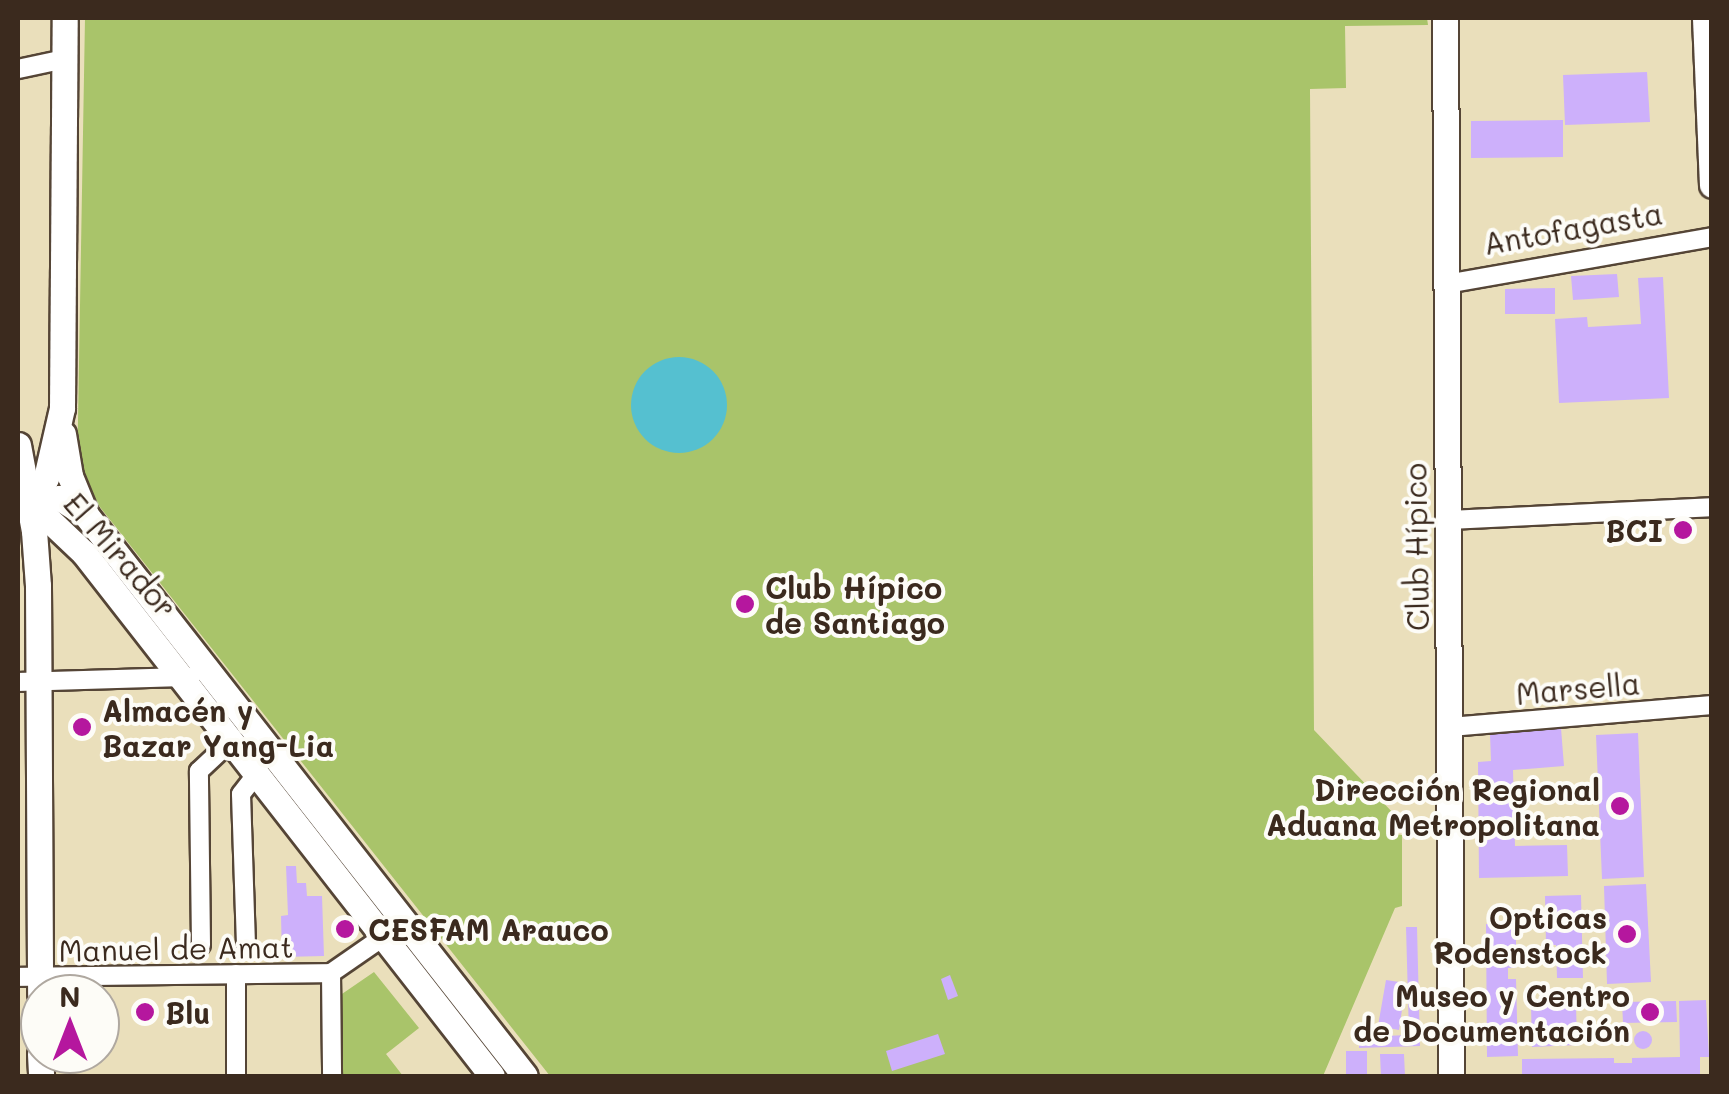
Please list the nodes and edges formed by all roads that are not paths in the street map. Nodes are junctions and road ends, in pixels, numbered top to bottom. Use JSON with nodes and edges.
{"nodes":[{"id":1,"x":65,"y":18,"type":"edge"},
{"id":2,"x":1445,"y":18,"type":"edge"},
{"id":3,"x":1705,"y":18,"type":"edge"},
{"id":4,"x":64,"y":59,"type":"junction"},
{"id":5,"x":18,"y":69,"type":"edge"},
{"id":6,"x":1712,"y":186,"type":"edge"},
{"id":7,"x":1712,"y":237,"type":"edge"},
{"id":8,"x":1446,"y":284,"type":"junction"},
{"id":9,"x":62,"y":408,"type":"junction"},
{"id":10,"x":18,"y":445,"type":"edge"},
{"id":11,"x":23,"y":501,"type":"edge"},
{"id":12,"x":1712,"y":506,"type":"edge"},
{"id":13,"x":86,"y":516,"type":"junction"},
{"id":14,"x":1448,"y":520,"type":"junction"},
{"id":15,"x":196,"y":674,"type":"junction"},
{"id":16,"x":28,"y":682,"type":"edge"},
{"id":17,"x":1712,"y":705,"type":"edge"},
{"id":18,"x":1450,"y":726,"type":"junction"},
{"id":19,"x":230,"y":742,"type":"junction"},
{"id":20,"x":256,"y":776,"type":"junction"},
{"id":21,"x":28,"y":870,"type":"edge"},
{"id":22,"x":383,"y":937,"type":"junction"},
{"id":23,"x":201,"y":945,"type":"dead end"},
{"id":24,"x":246,"y":945,"type":"dead end"},
{"id":25,"x":427,"y":972,"type":"junction"},
{"id":26,"x":33,"y":974,"type":"edge"},
{"id":27,"x":236,"y":974,"type":"junction"},
{"id":28,"x":331,"y":974,"type":"junction"},
{"id":29,"x":120,"y":979,"type":"edge"},
{"id":30,"x":236,"y":1076,"type":"edge"},
{"id":31,"x":332,"y":1076,"type":"edge"},
{"id":32,"x":492,"y":1076,"type":"edge"},
{"id":33,"x":525,"y":1076,"type":"edge"},
{"id":34,"x":1450,"y":1076,"type":"edge"}],
"edges":[{"from":1,"to":4,"type":"main road"},
{"from":2,"to":8,"type":"main road","name":"Club Hípico"},
{"from":3,"to":6,"type":"main road"},
{"from":4,"to":5,"type":"street"},
{"from":4,"to":9,"type":"main road"},
{"from":7,"to":8,"type":"street","name":"Antofagasta"},
{"from":8,"to":14,"type":"main road","name":"Club Hípico"},
{"from":9,"to":11,"type":"main road"},
{"from":9,"to":13,"type":"main road"},
{"from":10,"to":11,"type":"main road"},
{"from":11,"to":13,"type":"main road","name":"El Mirador"},
{"from":11,"to":15,"type":"main road","name":"El Mirador"},
{"from":11,"to":16,"type":"main road"},
{"from":12,"to":14,"type":"street"},
{"from":13,"to":15,"type":"main road","name":"El Mirador"},
{"from":14,"to":18,"type":"main road","name":"Club Hípico"},
{"from":15,"to":16,"type":"street"},
{"from":15,"to":19,"type":"main road","name":"El Mirador"},
{"from":15,"to":25,"type":"main road","name":"El Mirador"},
{"from":16,"to":21,"type":"main road"},
{"from":17,"to":18,"type":"street","name":"Marsella"},
{"from":18,"to":34,"type":"main road","name":"Club Hípico"},
{"from":19,"to":20,"type":"main road","name":"El Mirador"},
{"from":19,"to":23,"type":"street"},
{"from":20,"to":22,"type":"main road","name":"El Mirador"},
{"from":20,"to":24,"type":"street"},
{"from":21,"to":26,"type":"main road"},
{"from":22,"to":25,"type":"main road","name":"El Mirador"},
{"from":22,"to":28,"type":"street","name":"Manuel de Amat"},
{"from":25,"to":32,"type":"main road","name":"El Mirador"},
{"from":25,"to":33,"type":"main road","name":"El Mirador"},
{"from":27,"to":28,"type":"street","name":"Manuel de Amat"},
{"from":27,"to":29,"type":"street","name":"Manuel de Amat"},
{"from":27,"to":30,"type":"street"},
{"from":28,"to":31,"type":"street"}]}
